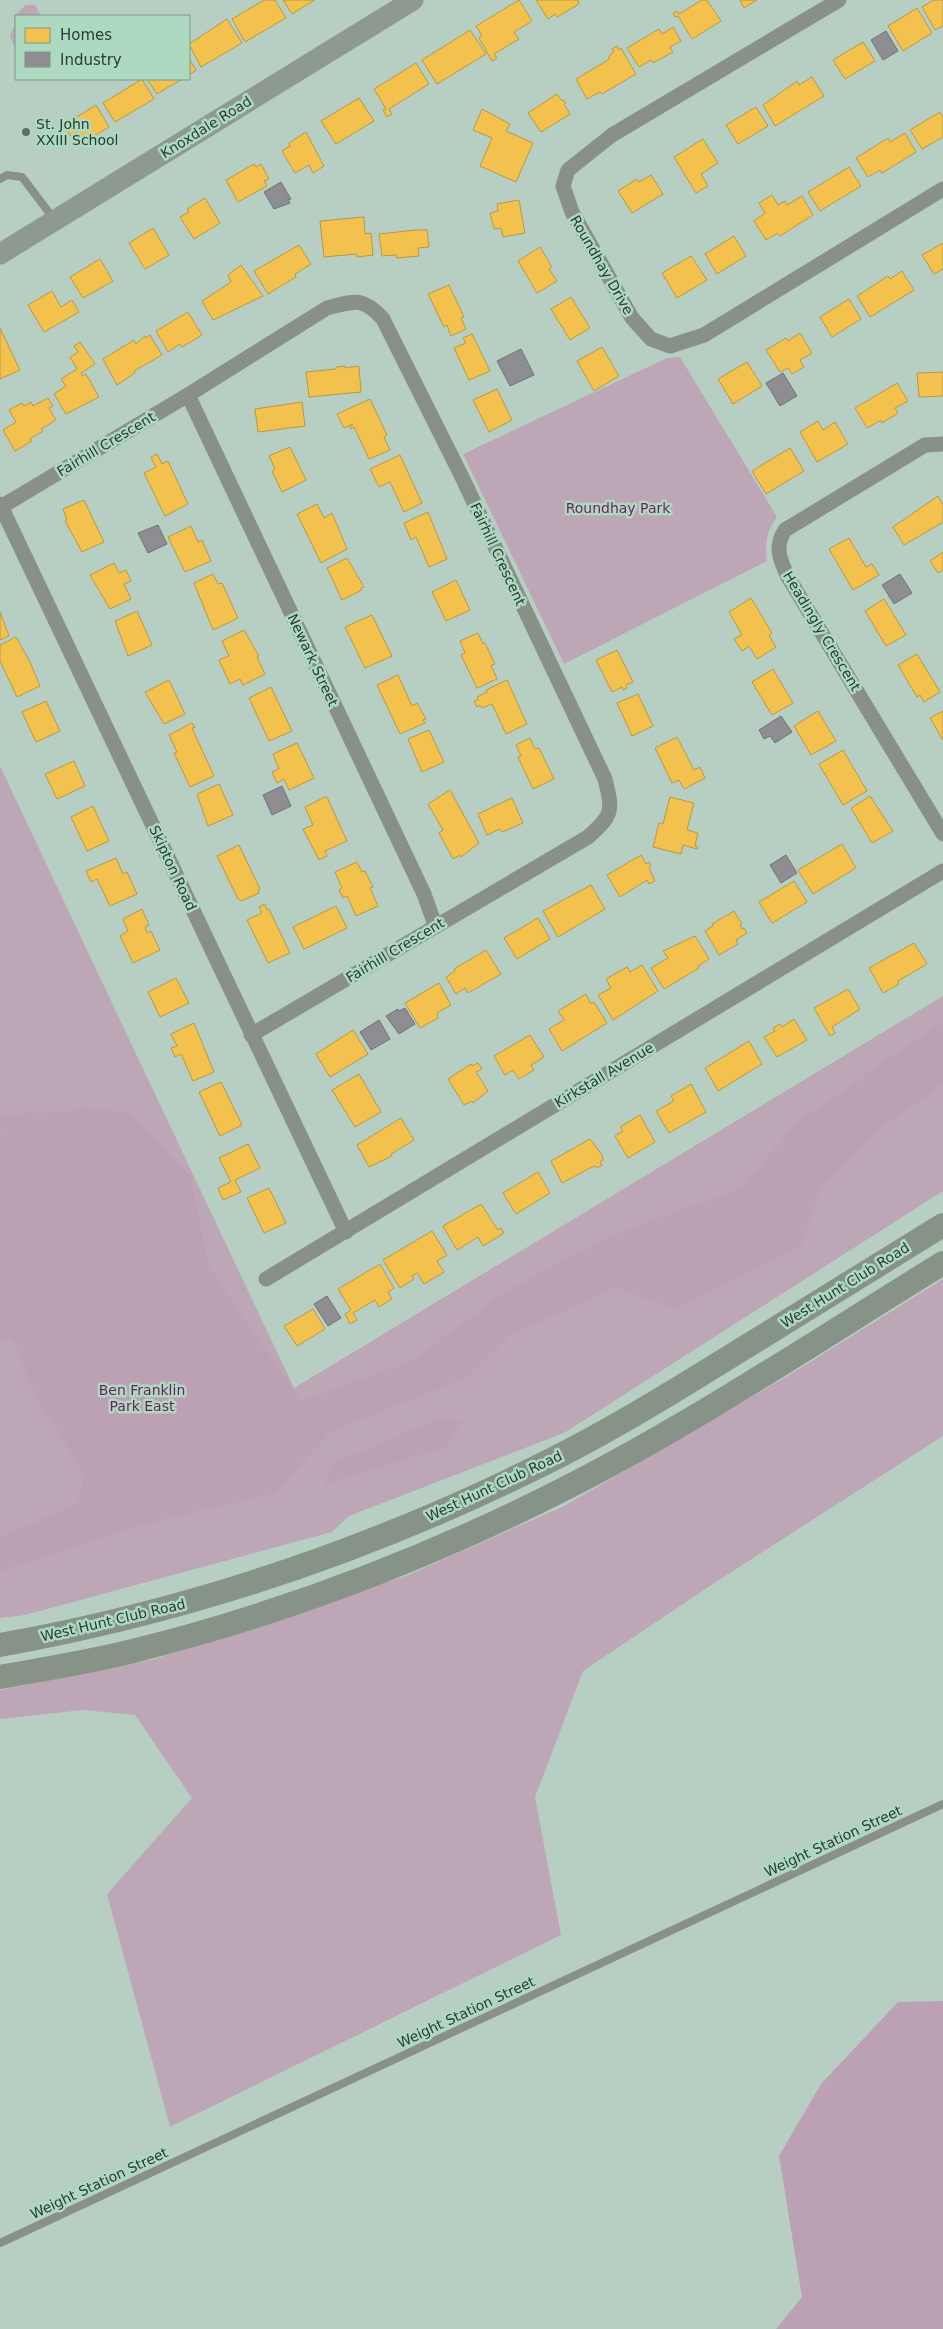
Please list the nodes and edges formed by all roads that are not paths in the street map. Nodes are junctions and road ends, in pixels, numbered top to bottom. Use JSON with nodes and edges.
{"nodes":[{"id":1,"x":413,"y":0,"type":"edge"},
{"id":2,"x":839,"y":0,"type":"edge"},
{"id":3,"x":0,"y":179,"type":"edge"},
{"id":4,"x":943,"y":189,"type":"edge"},
{"id":5,"x":55,"y":220,"type":"junction"},
{"id":6,"x":0,"y":254,"type":"edge"},
{"id":7,"x":188,"y":395,"type":"junction"},
{"id":8,"x":943,"y":444,"type":"edge"},
{"id":9,"x":1,"y":505,"type":"edge"},
{"id":10,"x":943,"y":834,"type":"edge"},
{"id":11,"x":943,"y":872,"type":"edge"},
{"id":12,"x":435,"y":925,"type":"junction"},
{"id":13,"x":252,"y":1035,"type":"junction"},
{"id":14,"x":943,"y":1225,"type":"edge"},
{"id":15,"x":346,"y":1232,"type":"junction"},
{"id":16,"x":943,"y":1263,"type":"edge"},
{"id":17,"x":266,"y":1279,"type":"dead end"},
{"id":18,"x":0,"y":1644,"type":"edge"},
{"id":19,"x":0,"y":1677,"type":"edge"},
{"id":20,"x":943,"y":1804,"type":"edge"},
{"id":21,"x":0,"y":2243,"type":"edge"}],
"edges":[{"from":1,"to":5,"type":"street","name":"Knoxdale Road"},
{"from":2,"to":4,"type":"street","name":"Roundhay Drive"},
{"from":3,"to":5,"type":"lane"},
{"from":5,"to":6,"type":"street","name":"Knoxdale Road"},
{"from":7,"to":9,"type":"street","name":"Fairhill Crescent"},
{"from":7,"to":12,"type":"street","name":"Newark Street"},
{"from":7,"to":12,"type":"street","name":"Fairhill Crescent"},
{"from":8,"to":10,"type":"street","name":"Headingly Crescent"},
{"from":9,"to":13,"type":"street","name":"Skipton Road"},
{"from":11,"to":15,"type":"street","name":"Kirkstall Avenue"},
{"from":12,"to":13,"type":"street","name":"Fairhill Crescent"},
{"from":13,"to":15,"type":"street","name":"Skipton Road"},
{"from":14,"to":18,"type":"main road","name":"West Hunt Club Road"},
{"from":15,"to":17,"type":"street","name":"Kirkstall Avenue"},
{"from":16,"to":19,"type":"main road"},
{"from":20,"to":21,"type":"lane","name":"Weight Station Street"}]}
